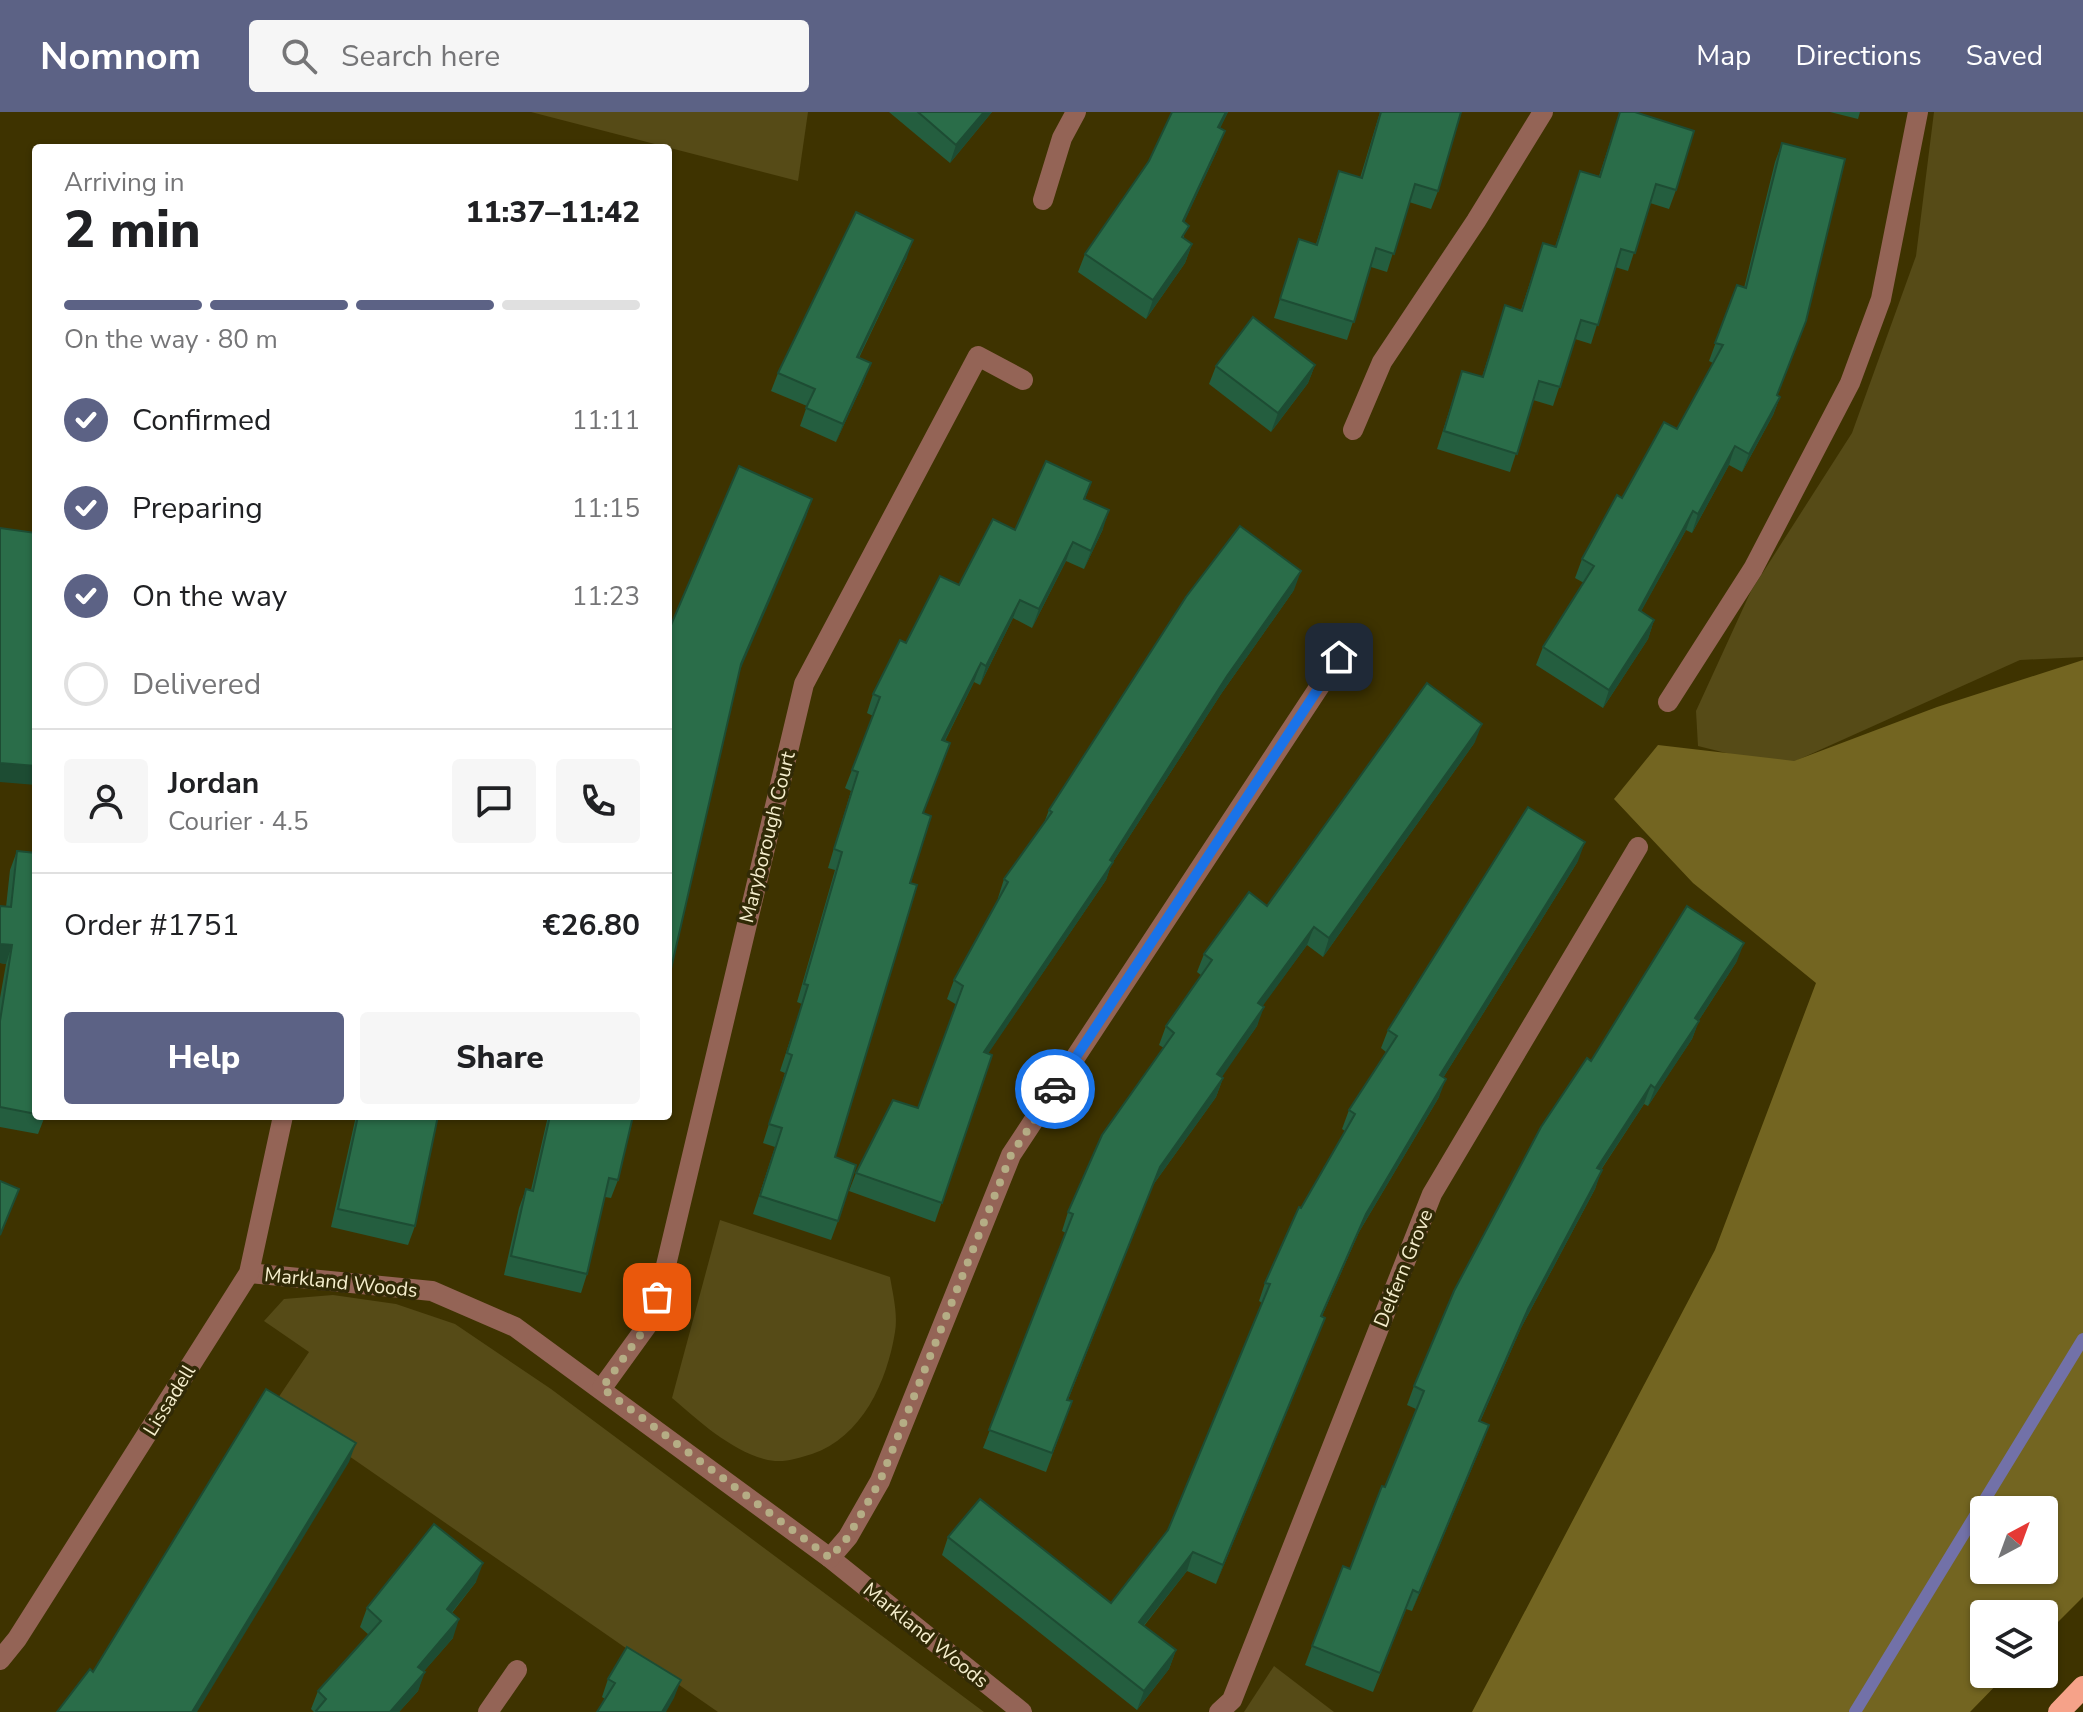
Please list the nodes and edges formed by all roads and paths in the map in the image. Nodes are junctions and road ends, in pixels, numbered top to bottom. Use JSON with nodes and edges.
{"nodes":[{"id":1,"x":1076,"y":112,"type":"edge"},
{"id":2,"x":1543,"y":112,"type":"edge"},
{"id":3,"x":1918,"y":112,"type":"edge"},
{"id":4,"x":1043,"y":200,"type":"dead end"},
{"id":5,"x":1023,"y":380,"type":"dead end"},
{"id":6,"x":1353,"y":430,"type":"dead end"},
{"id":7,"x":1339,"y":657,"type":"dead end"},
{"id":8,"x":1668,"y":702,"type":"dead end"},
{"id":9,"x":1638,"y":847,"type":"dead end"},
{"id":10,"x":282,"y":1120,"type":"edge"},
{"id":11,"x":249,"y":1273,"type":"junction"},
{"id":12,"x":602,"y":1388,"type":"junction"},
{"id":13,"x":830,"y":1558,"type":"junction"},
{"id":14,"x":0,"y":1660,"type":"edge"},
{"id":15,"x":517,"y":1670,"type":"dead end"},
{"id":16,"x":2083,"y":1687,"type":"edge"},
{"id":17,"x":488,"y":1712,"type":"edge"},
{"id":18,"x":1022,"y":1712,"type":"edge"},
{"id":19,"x":1219,"y":1712,"type":"edge"},
{"id":20,"x":2059,"y":1712,"type":"edge"}],
"edges":[{"from":1,"to":4,"type":"street"},
{"from":2,"to":6,"type":"street"},
{"from":3,"to":8,"type":"street"},
{"from":5,"to":12,"type":"street","name":"Maryborough Court"},
{"from":7,"to":13,"type":"street"},
{"from":9,"to":19,"type":"street","name":"Delfern Grove"},
{"from":10,"to":11,"type":"street","name":"Lissadell"},
{"from":11,"to":12,"type":"street","name":"Markland Woods"},
{"from":11,"to":14,"type":"street","name":"Lissadell"},
{"from":12,"to":13,"type":"street","name":"Markland Woods"},
{"from":13,"to":18,"type":"street","name":"Markland Woods"},
{"from":15,"to":17,"type":"street"},
{"from":16,"to":20,"type":"highway"}]}
